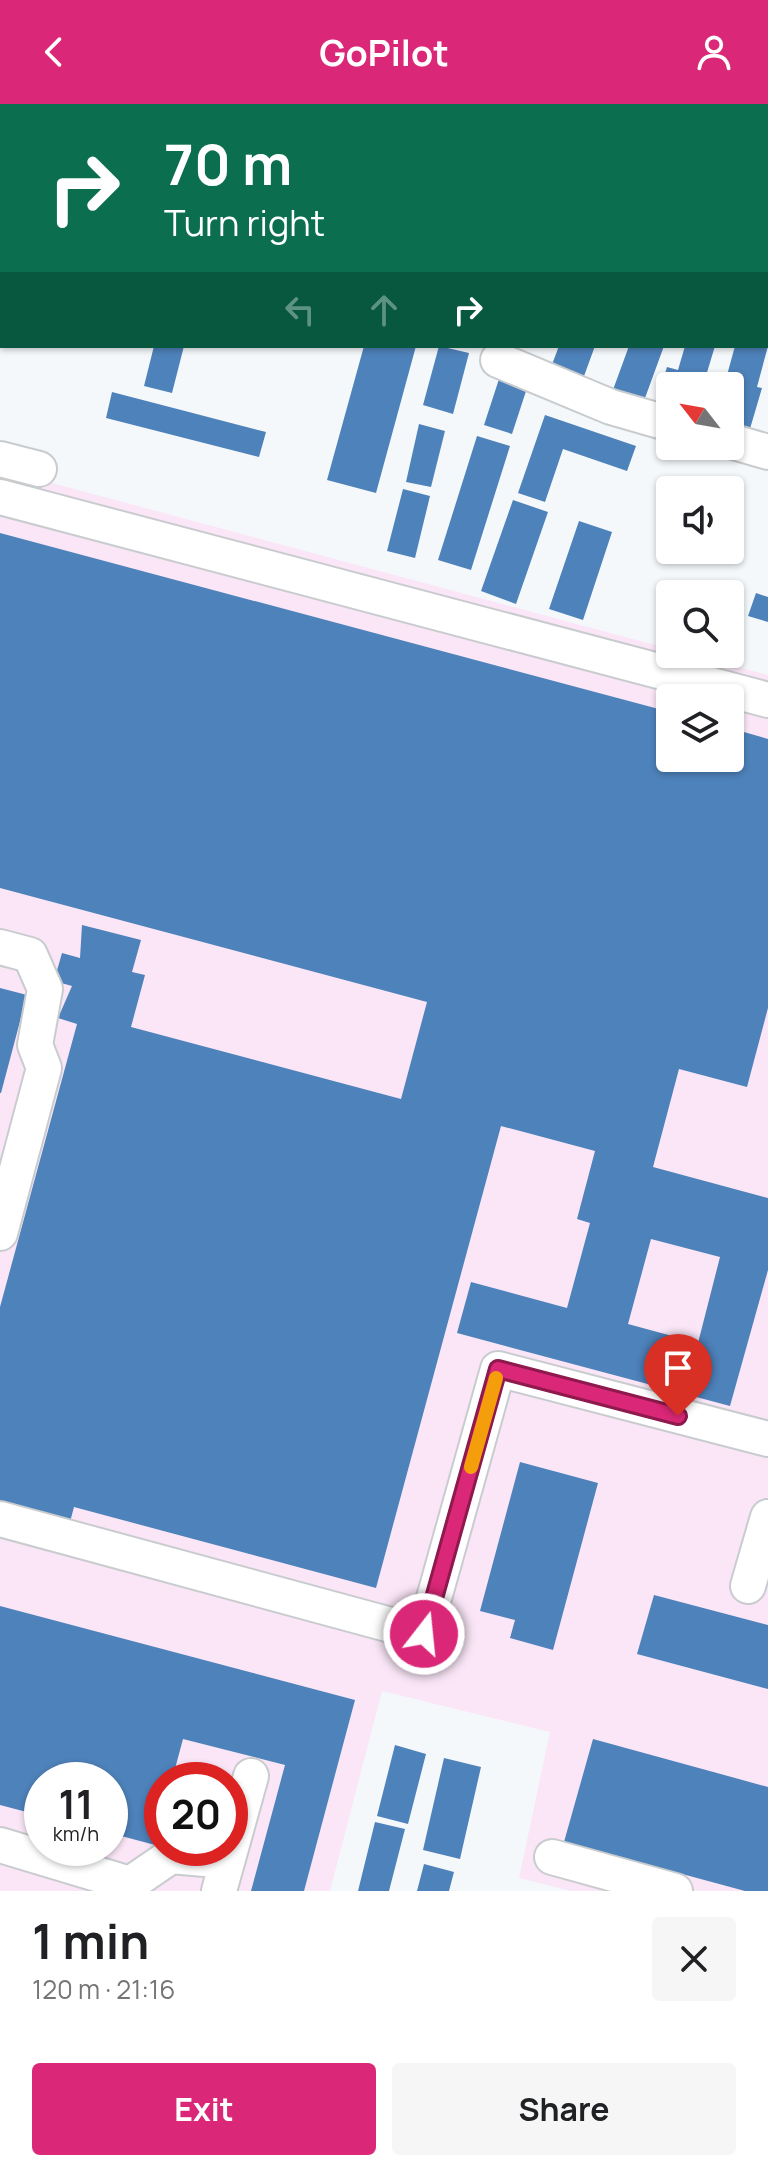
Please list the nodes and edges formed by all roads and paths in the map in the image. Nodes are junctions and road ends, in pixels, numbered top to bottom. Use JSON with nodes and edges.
{"nodes":[{"id":1,"x":498,"y":360,"type":"dead end"},
{"id":2,"x":656,"y":420,"type":"edge"},
{"id":3,"x":744,"y":445,"type":"edge"},
{"id":4,"x":768,"y":452,"type":"edge"},
{"id":5,"x":0,"y":459,"type":"edge"},
{"id":6,"x":39,"y":469,"type":"dead end"},
{"id":7,"x":0,"y":497,"type":"edge"},
{"id":8,"x":768,"y":700,"type":"edge"},
{"id":9,"x":0,"y":947,"type":"edge"},
{"id":10,"x":0,"y":1233,"type":"edge"},
{"id":11,"x":768,"y":1439,"type":"edge"},
{"id":12,"x":768,"y":1517,"type":"edge"},
{"id":13,"x":0,"y":1519,"type":"edge"},
{"id":14,"x":748,"y":1586,"type":"dead end"},
{"id":15,"x":251,"y":1776,"type":"dead end"},
{"id":16,"x":0,"y":1845,"type":"edge"},
{"id":17,"x":552,"y":1857,"type":"dead end"},
{"id":18,"x":223,"y":1876,"type":"edge"},
{"id":19,"x":132,"y":1888,"type":"edge"},
{"id":20,"x":675,"y":1891,"type":"edge"}],
"edges":[{"from":1,"to":2,"type":"street"},
{"from":3,"to":4,"type":"street"},
{"from":5,"to":6,"type":"street"},
{"from":7,"to":8,"type":"street"},
{"from":9,"to":10,"type":"street"},
{"from":11,"to":13,"type":"street"},
{"from":12,"to":14,"type":"street"},
{"from":15,"to":18,"type":"street"},
{"from":16,"to":19,"type":"street"},
{"from":17,"to":20,"type":"street"},
{"from":18,"to":19,"type":"street"}]}
